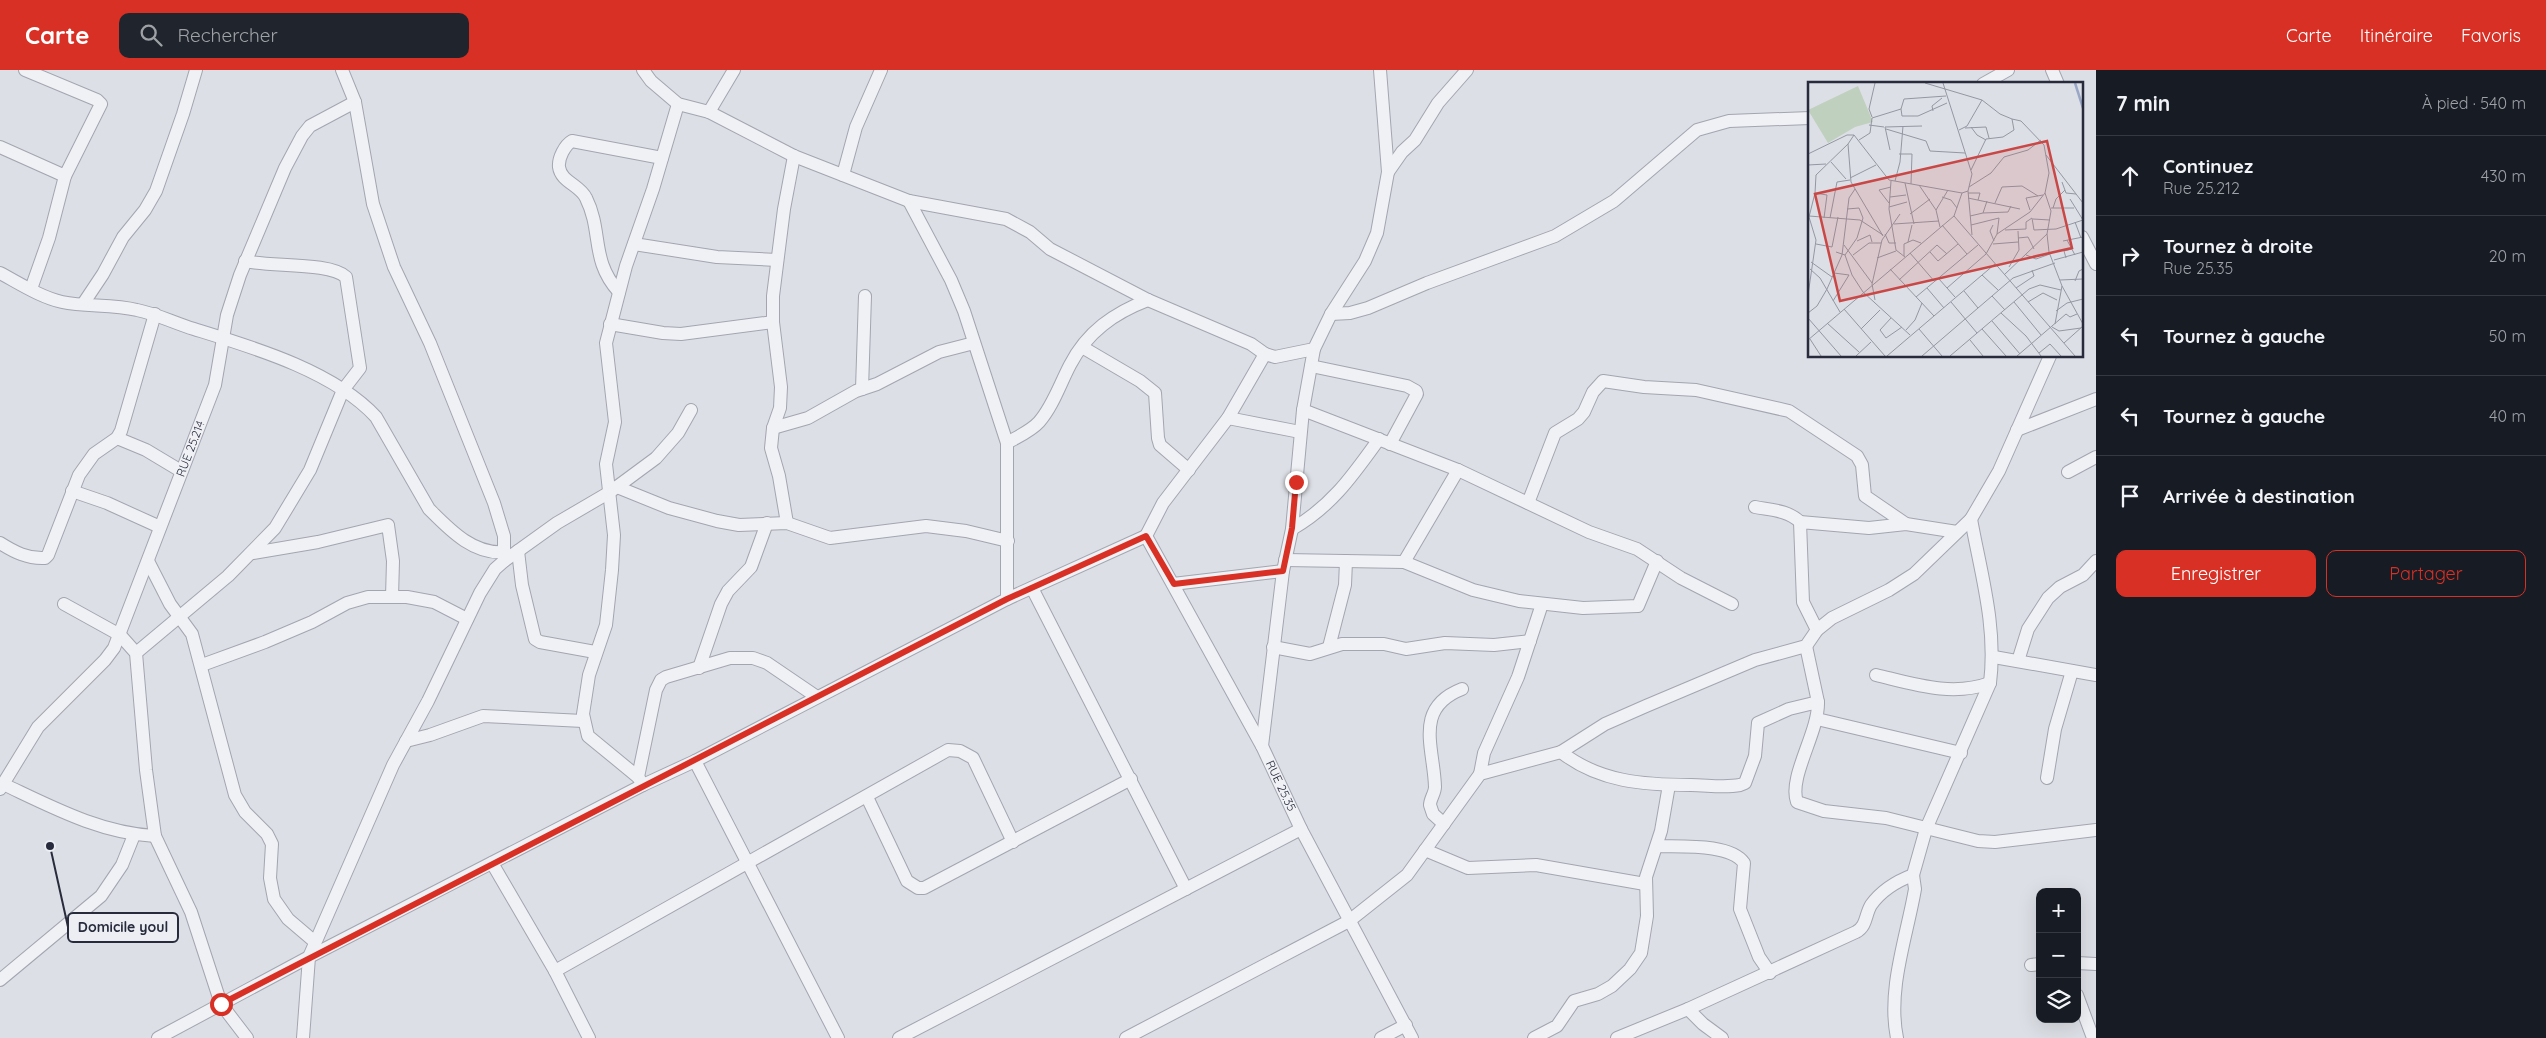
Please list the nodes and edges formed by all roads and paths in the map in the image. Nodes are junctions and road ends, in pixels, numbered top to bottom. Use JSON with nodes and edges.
{"nodes":[{"id":1,"x":25,"y":70,"type":"edge"},
{"id":2,"x":196,"y":70,"type":"edge"},
{"id":3,"x":342,"y":70,"type":"edge"},
{"id":4,"x":643,"y":70,"type":"edge"},
{"id":5,"x":734,"y":70,"type":"edge"},
{"id":6,"x":881,"y":70,"type":"edge"},
{"id":7,"x":1380,"y":70,"type":"edge"},
{"id":8,"x":1467,"y":70,"type":"edge"},
{"id":9,"x":2008,"y":70,"type":"edge"},
{"id":10,"x":2052,"y":70,"type":"edge"},
{"id":11,"x":1987,"y":82,"type":"edge"},
{"id":12,"x":2057,"y":82,"type":"edge"},
{"id":13,"x":355,"y":102,"type":"junction"},
{"id":14,"x":678,"y":104,"type":"junction"},
{"id":15,"x":709,"y":112,"type":"junction"},
{"id":16,"x":1808,"y":118,"type":"edge"},
{"id":17,"x":0,"y":147,"type":"edge"},
{"id":18,"x":794,"y":156,"type":"junction"},
{"id":19,"x":662,"y":158,"type":"junction"},
{"id":20,"x":1388,"y":172,"type":"junction"},
{"id":21,"x":843,"y":174,"type":"junction"},
{"id":22,"x":65,"y":176,"type":"junction"},
{"id":23,"x":909,"y":201,"type":"junction"},
{"id":24,"x":2084,"y":241,"type":"edge"},
{"id":25,"x":634,"y":244,"type":"junction"},
{"id":26,"x":777,"y":260,"type":"junction"},
{"id":27,"x":245,"y":262,"type":"junction"},
{"id":28,"x":2096,"y":264,"type":"edge"},
{"id":29,"x":0,"y":273,"type":"edge"},
{"id":30,"x":31,"y":289,"type":"junction"},
{"id":31,"x":619,"y":292,"type":"junction"},
{"id":32,"x":865,"y":296,"type":"dead end"},
{"id":33,"x":1148,"y":300,"type":"junction"},
{"id":34,"x":83,"y":304,"type":"junction"},
{"id":35,"x":155,"y":314,"type":"junction"},
{"id":36,"x":1331,"y":314,"type":"junction"},
{"id":37,"x":773,"y":322,"type":"junction"},
{"id":38,"x":610,"y":324,"type":"junction"},
{"id":39,"x":224,"y":338,"type":"junction"},
{"id":40,"x":974,"y":343,"type":"junction"},
{"id":41,"x":1082,"y":347,"type":"junction"},
{"id":42,"x":1314,"y":349,"type":"junction"},
{"id":43,"x":1265,"y":354,"type":"junction"},
{"id":44,"x":2049,"y":358,"type":"edge"},
{"id":45,"x":1311,"y":366,"type":"junction"},
{"id":46,"x":862,"y":389,"type":"junction"},
{"id":47,"x":343,"y":390,"type":"junction"},
{"id":48,"x":2096,"y":399,"type":"edge"},
{"id":49,"x":691,"y":410,"type":"dead end"},
{"id":50,"x":1303,"y":410,"type":"junction"},
{"id":51,"x":1228,"y":418,"type":"junction"},
{"id":52,"x":773,"y":428,"type":"junction"},
{"id":53,"x":2017,"y":430,"type":"junction"},
{"id":54,"x":1300,"y":432,"type":"junction"},
{"id":55,"x":117,"y":438,"type":"junction"},
{"id":56,"x":1384,"y":442,"type":"junction"},
{"id":57,"x":1007,"y":443,"type":"junction"},
{"id":58,"x":2096,"y":457,"type":"edge"},
{"id":59,"x":1189,"y":470,"type":"junction"},
{"id":60,"x":1458,"y":470,"type":"junction"},
{"id":61,"x":182,"y":471,"type":"junction"},
{"id":62,"x":2068,"y":472,"type":"dead end"},
{"id":63,"x":613,"y":489,"type":"junction"},
{"id":64,"x":72,"y":491,"type":"junction"},
{"id":65,"x":1528,"y":503,"type":"junction"},
{"id":66,"x":1755,"y":507,"type":"dead end"},
{"id":67,"x":1971,"y":520,"type":"junction"},
{"id":68,"x":1800,"y":522,"type":"junction"},
{"id":69,"x":767,"y":523,"type":"junction"},
{"id":70,"x":787,"y":524,"type":"junction"},
{"id":71,"x":1906,"y":524,"type":"junction"},
{"id":72,"x":160,"y":527,"type":"junction"},
{"id":73,"x":1292,"y":528,"type":"junction"},
{"id":74,"x":1957,"y":532,"type":"junction"},
{"id":75,"x":1146,"y":536,"type":"junction"},
{"id":76,"x":1008,"y":541,"type":"junction"},
{"id":77,"x":0,"y":543,"type":"edge"},
{"id":78,"x":518,"y":551,"type":"junction"},
{"id":79,"x":253,"y":553,"type":"junction"},
{"id":80,"x":504,"y":557,"type":"junction"},
{"id":81,"x":148,"y":561,"type":"junction"},
{"id":82,"x":1346,"y":561,"type":"junction"},
{"id":83,"x":1657,"y":561,"type":"junction"},
{"id":84,"x":2096,"y":561,"type":"edge"},
{"id":85,"x":1404,"y":562,"type":"junction"},
{"id":86,"x":1284,"y":566,"type":"junction"},
{"id":87,"x":1174,"y":584,"type":"junction"},
{"id":88,"x":1032,"y":588,"type":"junction"},
{"id":89,"x":392,"y":597,"type":"junction"},
{"id":90,"x":1007,"y":599,"type":"junction"},
{"id":91,"x":64,"y":604,"type":"dead end"},
{"id":92,"x":1542,"y":604,"type":"junction"},
{"id":93,"x":1732,"y":604,"type":"dead end"},
{"id":94,"x":181,"y":618,"type":"junction"},
{"id":95,"x":466,"y":619,"type":"junction"},
{"id":96,"x":1817,"y":630,"type":"junction"},
{"id":97,"x":120,"y":636,"type":"junction"},
{"id":98,"x":1530,"y":641,"type":"junction"},
{"id":99,"x":1806,"y":646,"type":"junction"},
{"id":100,"x":1329,"y":647,"type":"junction"},
{"id":101,"x":1273,"y":648,"type":"junction"},
{"id":102,"x":595,"y":652,"type":"junction"},
{"id":103,"x":136,"y":653,"type":"junction"},
{"id":104,"x":1994,"y":657,"type":"junction"},
{"id":105,"x":2018,"y":661,"type":"junction"},
{"id":106,"x":202,"y":665,"type":"junction"},
{"id":107,"x":699,"y":668,"type":"junction"},
{"id":108,"x":2072,"y":671,"type":"junction"},
{"id":109,"x":1876,"y":675,"type":"dead end"},
{"id":110,"x":2096,"y":676,"type":"edge"},
{"id":111,"x":1990,"y":682,"type":"junction"},
{"id":112,"x":1462,"y":689,"type":"dead end"},
{"id":113,"x":817,"y":697,"type":"junction"},
{"id":114,"x":1818,"y":702,"type":"junction"},
{"id":115,"x":1817,"y":719,"type":"junction"},
{"id":116,"x":583,"y":720,"type":"junction"},
{"id":117,"x":406,"y":741,"type":"junction"},
{"id":118,"x":1262,"y":746,"type":"junction"},
{"id":119,"x":1561,"y":752,"type":"junction"},
{"id":120,"x":1962,"y":753,"type":"junction"},
{"id":121,"x":695,"y":761,"type":"junction"},
{"id":122,"x":1480,"y":774,"type":"junction"},
{"id":123,"x":2047,"y":778,"type":"dead end"},
{"id":124,"x":1130,"y":779,"type":"junction"},
{"id":125,"x":641,"y":781,"type":"junction"},
{"id":126,"x":1669,"y":785,"type":"junction"},
{"id":127,"x":1,"y":786,"type":"edge"},
{"id":128,"x":867,"y":797,"type":"junction"},
{"id":129,"x":1444,"y":824,"type":"junction"},
{"id":130,"x":1301,"y":829,"type":"junction"},
{"id":131,"x":1926,"y":829,"type":"junction"},
{"id":132,"x":2096,"y":830,"type":"edge"},
{"id":133,"x":134,"y":835,"type":"junction"},
{"id":134,"x":155,"y":836,"type":"junction"},
{"id":135,"x":1013,"y":842,"type":"junction"},
{"id":136,"x":1657,"y":846,"type":"junction"},
{"id":137,"x":1425,"y":850,"type":"junction"},
{"id":138,"x":748,"y":862,"type":"junction"},
{"id":139,"x":492,"y":863,"type":"junction"},
{"id":140,"x":1913,"y":875,"type":"junction"},
{"id":141,"x":1646,"y":884,"type":"junction"},
{"id":142,"x":1186,"y":889,"type":"junction"},
{"id":143,"x":1349,"y":921,"type":"junction"},
{"id":144,"x":315,"y":942,"type":"junction"},
{"id":145,"x":309,"y":957,"type":"junction"},
{"id":146,"x":2081,"y":963,"type":"edge"},
{"id":147,"x":2096,"y":964,"type":"edge"},
{"id":148,"x":555,"y":971,"type":"junction"},
{"id":149,"x":1770,"y":973,"type":"junction"},
{"id":150,"x":0,"y":980,"type":"edge"},
{"id":151,"x":221,"y":1004,"type":"junction"},
{"id":152,"x":2081,"y":1005,"type":"edge"},
{"id":153,"x":1688,"y":1009,"type":"junction"},
{"id":154,"x":1406,"y":1025,"type":"junction"},
{"id":155,"x":158,"y":1038,"type":"edge"},
{"id":156,"x":247,"y":1038,"type":"edge"},
{"id":157,"x":303,"y":1038,"type":"edge"},
{"id":158,"x":589,"y":1038,"type":"edge"},
{"id":159,"x":838,"y":1038,"type":"edge"},
{"id":160,"x":899,"y":1038,"type":"edge"},
{"id":161,"x":1126,"y":1038,"type":"edge"},
{"id":162,"x":1380,"y":1038,"type":"edge"},
{"id":163,"x":1412,"y":1038,"type":"edge"},
{"id":164,"x":1534,"y":1038,"type":"edge"},
{"id":165,"x":1618,"y":1038,"type":"edge"},
{"id":166,"x":1722,"y":1038,"type":"edge"},
{"id":167,"x":1897,"y":1038,"type":"edge"},
{"id":168,"x":2094,"y":1038,"type":"edge"}],
"edges":[{"from":1,"to":22,"type":"street"},
{"from":2,"to":34,"type":"street"},
{"from":3,"to":13,"type":"street"},
{"from":4,"to":14,"type":"street"},
{"from":5,"to":15,"type":"street"},
{"from":6,"to":21,"type":"street"},
{"from":7,"to":20,"type":"street"},
{"from":8,"to":20,"type":"street"},
{"from":9,"to":11,"type":"street"},
{"from":10,"to":12,"type":"street"},
{"from":13,"to":27,"type":"street","name":"RUE 25.214"},
{"from":13,"to":80,"type":"street"},
{"from":14,"to":15,"type":"street"},
{"from":14,"to":19,"type":"street"},
{"from":15,"to":18,"type":"street"},
{"from":16,"to":36,"type":"street"},
{"from":17,"to":22,"type":"street"},
{"from":18,"to":21,"type":"street"},
{"from":18,"to":26,"type":"street"},
{"from":19,"to":25,"type":"street"},
{"from":19,"to":31,"type":"street"},
{"from":20,"to":36,"type":"street"},
{"from":21,"to":23,"type":"street"},
{"from":22,"to":30,"type":"street"},
{"from":23,"to":33,"type":"street"},
{"from":23,"to":40,"type":"street"},
{"from":24,"to":28,"type":"street"},
{"from":25,"to":26,"type":"street"},
{"from":25,"to":31,"type":"street"},
{"from":26,"to":37,"type":"street"},
{"from":27,"to":39,"type":"street","name":"RUE 25.214"},
{"from":27,"to":47,"type":"street"},
{"from":29,"to":30,"type":"street"},
{"from":30,"to":34,"type":"street"},
{"from":31,"to":38,"type":"street"},
{"from":32,"to":46,"type":"street"},
{"from":33,"to":41,"type":"street"},
{"from":33,"to":43,"type":"street"},
{"from":34,"to":35,"type":"street"},
{"from":35,"to":39,"type":"street"},
{"from":35,"to":55,"type":"street"},
{"from":36,"to":42,"type":"street"},
{"from":37,"to":38,"type":"street"},
{"from":37,"to":52,"type":"street"},
{"from":38,"to":63,"type":"street"},
{"from":39,"to":47,"type":"street"},
{"from":39,"to":61,"type":"street","name":"RUE 25.214"},
{"from":40,"to":46,"type":"street"},
{"from":40,"to":57,"type":"street"},
{"from":41,"to":57,"type":"street"},
{"from":41,"to":59,"type":"street"},
{"from":42,"to":43,"type":"street"},
{"from":42,"to":45,"type":"street"},
{"from":43,"to":51,"type":"street"},
{"from":44,"to":53,"type":"street"},
{"from":45,"to":50,"type":"street"},
{"from":45,"to":56,"type":"street"},
{"from":46,"to":52,"type":"street"},
{"from":47,"to":79,"type":"street"},
{"from":47,"to":80,"type":"street"},
{"from":48,"to":53,"type":"street"},
{"from":49,"to":63,"type":"street"},
{"from":50,"to":54,"type":"street"},
{"from":50,"to":56,"type":"street"},
{"from":51,"to":54,"type":"street"},
{"from":51,"to":59,"type":"street"},
{"from":52,"to":70,"type":"street"},
{"from":53,"to":67,"type":"street"},
{"from":54,"to":73,"type":"street"},
{"from":55,"to":61,"type":"street"},
{"from":55,"to":64,"type":"street"},
{"from":56,"to":60,"type":"street"},
{"from":56,"to":73,"type":"street"},
{"from":57,"to":76,"type":"street"},
{"from":58,"to":62,"type":"street"},
{"from":59,"to":75,"type":"street"},
{"from":60,"to":65,"type":"street"},
{"from":60,"to":85,"type":"street"},
{"from":61,"to":72,"type":"street","name":"RUE 25.214"},
{"from":63,"to":69,"type":"street"},
{"from":63,"to":78,"type":"street"},
{"from":63,"to":102,"type":"street"},
{"from":64,"to":72,"type":"street"},
{"from":64,"to":77,"type":"street"},
{"from":65,"to":71,"type":"street"},
{"from":65,"to":83,"type":"street"},
{"from":66,"to":68,"type":"street"},
{"from":67,"to":74,"type":"street"},
{"from":67,"to":104,"type":"street"},
{"from":68,"to":71,"type":"street"},
{"from":68,"to":96,"type":"street"},
{"from":69,"to":70,"type":"street"},
{"from":69,"to":107,"type":"street"},
{"from":70,"to":76,"type":"street"},
{"from":71,"to":74,"type":"street"},
{"from":72,"to":81,"type":"street","name":"RUE 25.214"},
{"from":73,"to":86,"type":"street"},
{"from":74,"to":96,"type":"street"},
{"from":75,"to":87,"type":"street","name":"RUE 25.35"},
{"from":75,"to":88,"type":"street"},
{"from":76,"to":90,"type":"street"},
{"from":78,"to":80,"type":"street"},
{"from":78,"to":102,"type":"street"},
{"from":79,"to":89,"type":"street"},
{"from":79,"to":94,"type":"street"},
{"from":80,"to":95,"type":"street"},
{"from":81,"to":94,"type":"street"},
{"from":81,"to":97,"type":"street","name":"RUE 25.214"},
{"from":82,"to":85,"type":"street"},
{"from":82,"to":86,"type":"street"},
{"from":82,"to":100,"type":"street"},
{"from":83,"to":92,"type":"street"},
{"from":83,"to":93,"type":"street"},
{"from":84,"to":105,"type":"street"},
{"from":85,"to":92,"type":"street"},
{"from":86,"to":87,"type":"street"},
{"from":86,"to":101,"type":"street"},
{"from":87,"to":118,"type":"street","name":"RUE 25.35"},
{"from":88,"to":90,"type":"street"},
{"from":88,"to":124,"type":"street"},
{"from":89,"to":95,"type":"street"},
{"from":89,"to":106,"type":"street"},
{"from":90,"to":113,"type":"street"},
{"from":91,"to":97,"type":"street"},
{"from":92,"to":98,"type":"street"},
{"from":94,"to":103,"type":"street"},
{"from":94,"to":106,"type":"street"},
{"from":95,"to":117,"type":"street"},
{"from":96,"to":99,"type":"street"},
{"from":97,"to":103,"type":"street"},
{"from":97,"to":127,"type":"street","name":"RUE 25.214"},
{"from":98,"to":100,"type":"street"},
{"from":98,"to":122,"type":"street"},
{"from":99,"to":114,"type":"street"},
{"from":99,"to":119,"type":"street"},
{"from":100,"to":101,"type":"street"},
{"from":101,"to":118,"type":"street"},
{"from":102,"to":116,"type":"street"},
{"from":103,"to":134,"type":"street"},
{"from":104,"to":105,"type":"street"},
{"from":104,"to":111,"type":"street"},
{"from":105,"to":108,"type":"street"},
{"from":106,"to":144,"type":"street"},
{"from":107,"to":113,"type":"street"},
{"from":107,"to":125,"type":"street"},
{"from":108,"to":110,"type":"street"},
{"from":108,"to":123,"type":"street"},
{"from":109,"to":111,"type":"street"},
{"from":111,"to":120,"type":"street"},
{"from":112,"to":129,"type":"street"},
{"from":113,"to":121,"type":"street"},
{"from":114,"to":115,"type":"street"},
{"from":114,"to":126,"type":"street"},
{"from":115,"to":120,"type":"street"},
{"from":115,"to":131,"type":"street"},
{"from":116,"to":117,"type":"street"},
{"from":116,"to":125,"type":"street"},
{"from":117,"to":144,"type":"street"},
{"from":118,"to":130,"type":"street","name":"RUE 25.35"},
{"from":119,"to":122,"type":"street"},
{"from":119,"to":126,"type":"street"},
{"from":120,"to":131,"type":"street"},
{"from":121,"to":125,"type":"street"},
{"from":121,"to":138,"type":"street"},
{"from":122,"to":129,"type":"street"},
{"from":124,"to":135,"type":"street"},
{"from":124,"to":142,"type":"street"},
{"from":125,"to":139,"type":"street"},
{"from":126,"to":136,"type":"street"},
{"from":127,"to":133,"type":"street"},
{"from":128,"to":135,"type":"street"},
{"from":128,"to":135,"type":"street"},
{"from":128,"to":138,"type":"street"},
{"from":129,"to":137,"type":"street"},
{"from":130,"to":142,"type":"street"},
{"from":130,"to":143,"type":"street","name":"RUE 25.35"},
{"from":131,"to":132,"type":"street"},
{"from":131,"to":140,"type":"street"},
{"from":133,"to":134,"type":"street"},
{"from":133,"to":150,"type":"street"},
{"from":134,"to":151,"type":"street"},
{"from":136,"to":141,"type":"street"},
{"from":136,"to":149,"type":"street"},
{"from":137,"to":141,"type":"street"},
{"from":137,"to":143,"type":"street"},
{"from":138,"to":148,"type":"street"},
{"from":138,"to":159,"type":"street"},
{"from":139,"to":145,"type":"street"},
{"from":139,"to":148,"type":"street"},
{"from":140,"to":149,"type":"street"},
{"from":140,"to":167,"type":"street"},
{"from":141,"to":164,"type":"street"},
{"from":142,"to":160,"type":"street"},
{"from":143,"to":154,"type":"street","name":"RUE 25.35"},
{"from":143,"to":161,"type":"street"},
{"from":144,"to":145,"type":"street"},
{"from":145,"to":151,"type":"street"},
{"from":145,"to":157,"type":"street"},
{"from":146,"to":147,"type":"street"},
{"from":148,"to":158,"type":"street"},
{"from":149,"to":153,"type":"street"},
{"from":151,"to":155,"type":"street"},
{"from":151,"to":156,"type":"street"},
{"from":152,"to":168,"type":"street"},
{"from":153,"to":165,"type":"street"},
{"from":153,"to":166,"type":"street"},
{"from":154,"to":162,"type":"street"},
{"from":154,"to":163,"type":"street","name":"RUE 25.35"}]}
